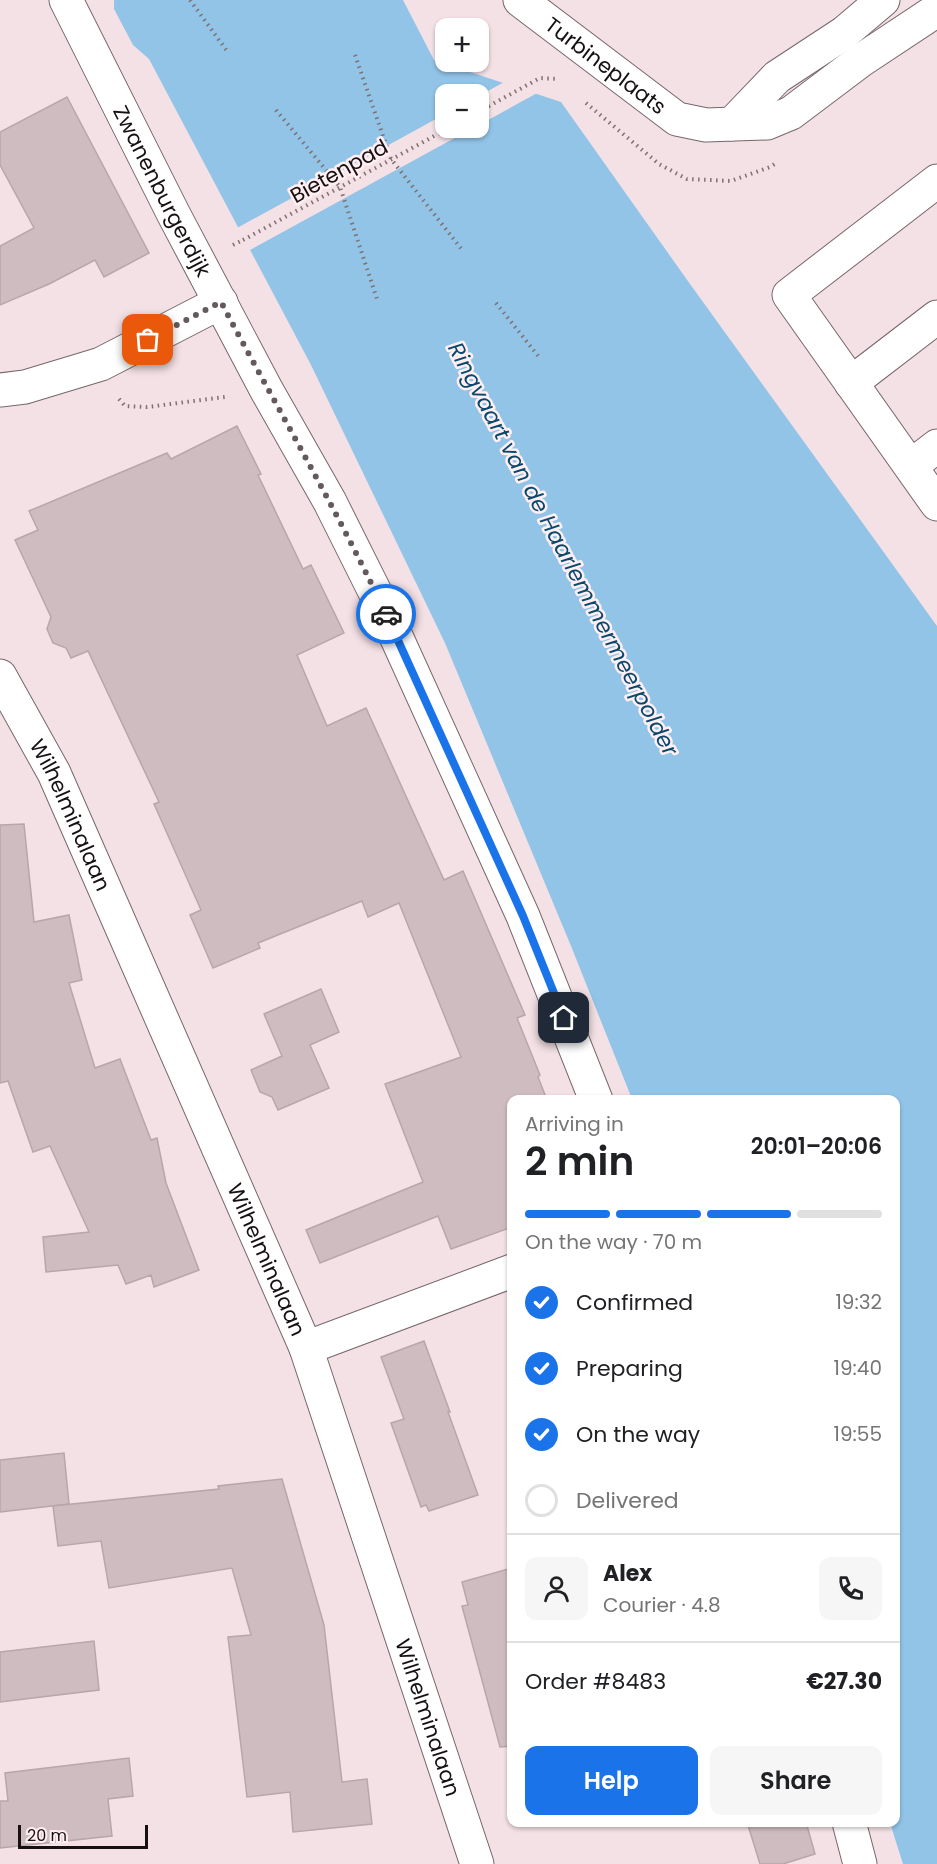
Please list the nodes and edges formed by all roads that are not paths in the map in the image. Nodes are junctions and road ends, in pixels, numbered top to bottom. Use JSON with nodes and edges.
{"nodes":[{"id":1,"x":66,"y":0,"type":"edge"},
{"id":2,"x":520,"y":0,"type":"edge"},
{"id":3,"x":883,"y":0,"type":"edge"},
{"id":4,"x":937,"y":10,"type":"edge"},
{"id":5,"x":732,"y":124,"type":"junction"},
{"id":6,"x":937,"y":181,"type":"edge"},
{"id":7,"x":221,"y":302,"type":"junction"},
{"id":8,"x":937,"y":317,"type":"edge"},
{"id":9,"x":851,"y":383,"type":"junction"},
{"id":10,"x":0,"y":390,"type":"edge"},
{"id":11,"x":937,"y":446,"type":"edge"},
{"id":12,"x":911,"y":466,"type":"junction"},
{"id":13,"x":937,"y":504,"type":"edge"},
{"id":14,"x":0,"y":676,"type":"edge"},
{"id":15,"x":594,"y":1095,"type":"edge"},
{"id":16,"x":507,"y":1273,"type":"edge"},
{"id":17,"x":306,"y":1348,"type":"junction"},
{"id":18,"x":850,"y":1827,"type":"edge"},
{"id":19,"x":477,"y":1864,"type":"edge"},
{"id":20,"x":860,"y":1864,"type":"edge"}],
"edges":[{"from":1,"to":7,"type":"street","name":"Zwanenburgerdijk"},
{"from":2,"to":5,"type":"street","name":"Turbineplaats"},
{"from":3,"to":5,"type":"street"},
{"from":4,"to":5,"type":"street","name":"Turbineplaats"},
{"from":6,"to":9,"type":"street"},
{"from":7,"to":10,"type":"street"},
{"from":7,"to":15,"type":"street","name":"Zwanenburgerdijk"},
{"from":8,"to":9,"type":"street"},
{"from":9,"to":12,"type":"street"},
{"from":11,"to":12,"type":"street"},
{"from":12,"to":13,"type":"street"},
{"from":14,"to":17,"type":"street","name":"Wilhelminalaan"},
{"from":16,"to":17,"type":"street"},
{"from":17,"to":19,"type":"street","name":"Wilhelminalaan"},
{"from":18,"to":20,"type":"street"}]}
